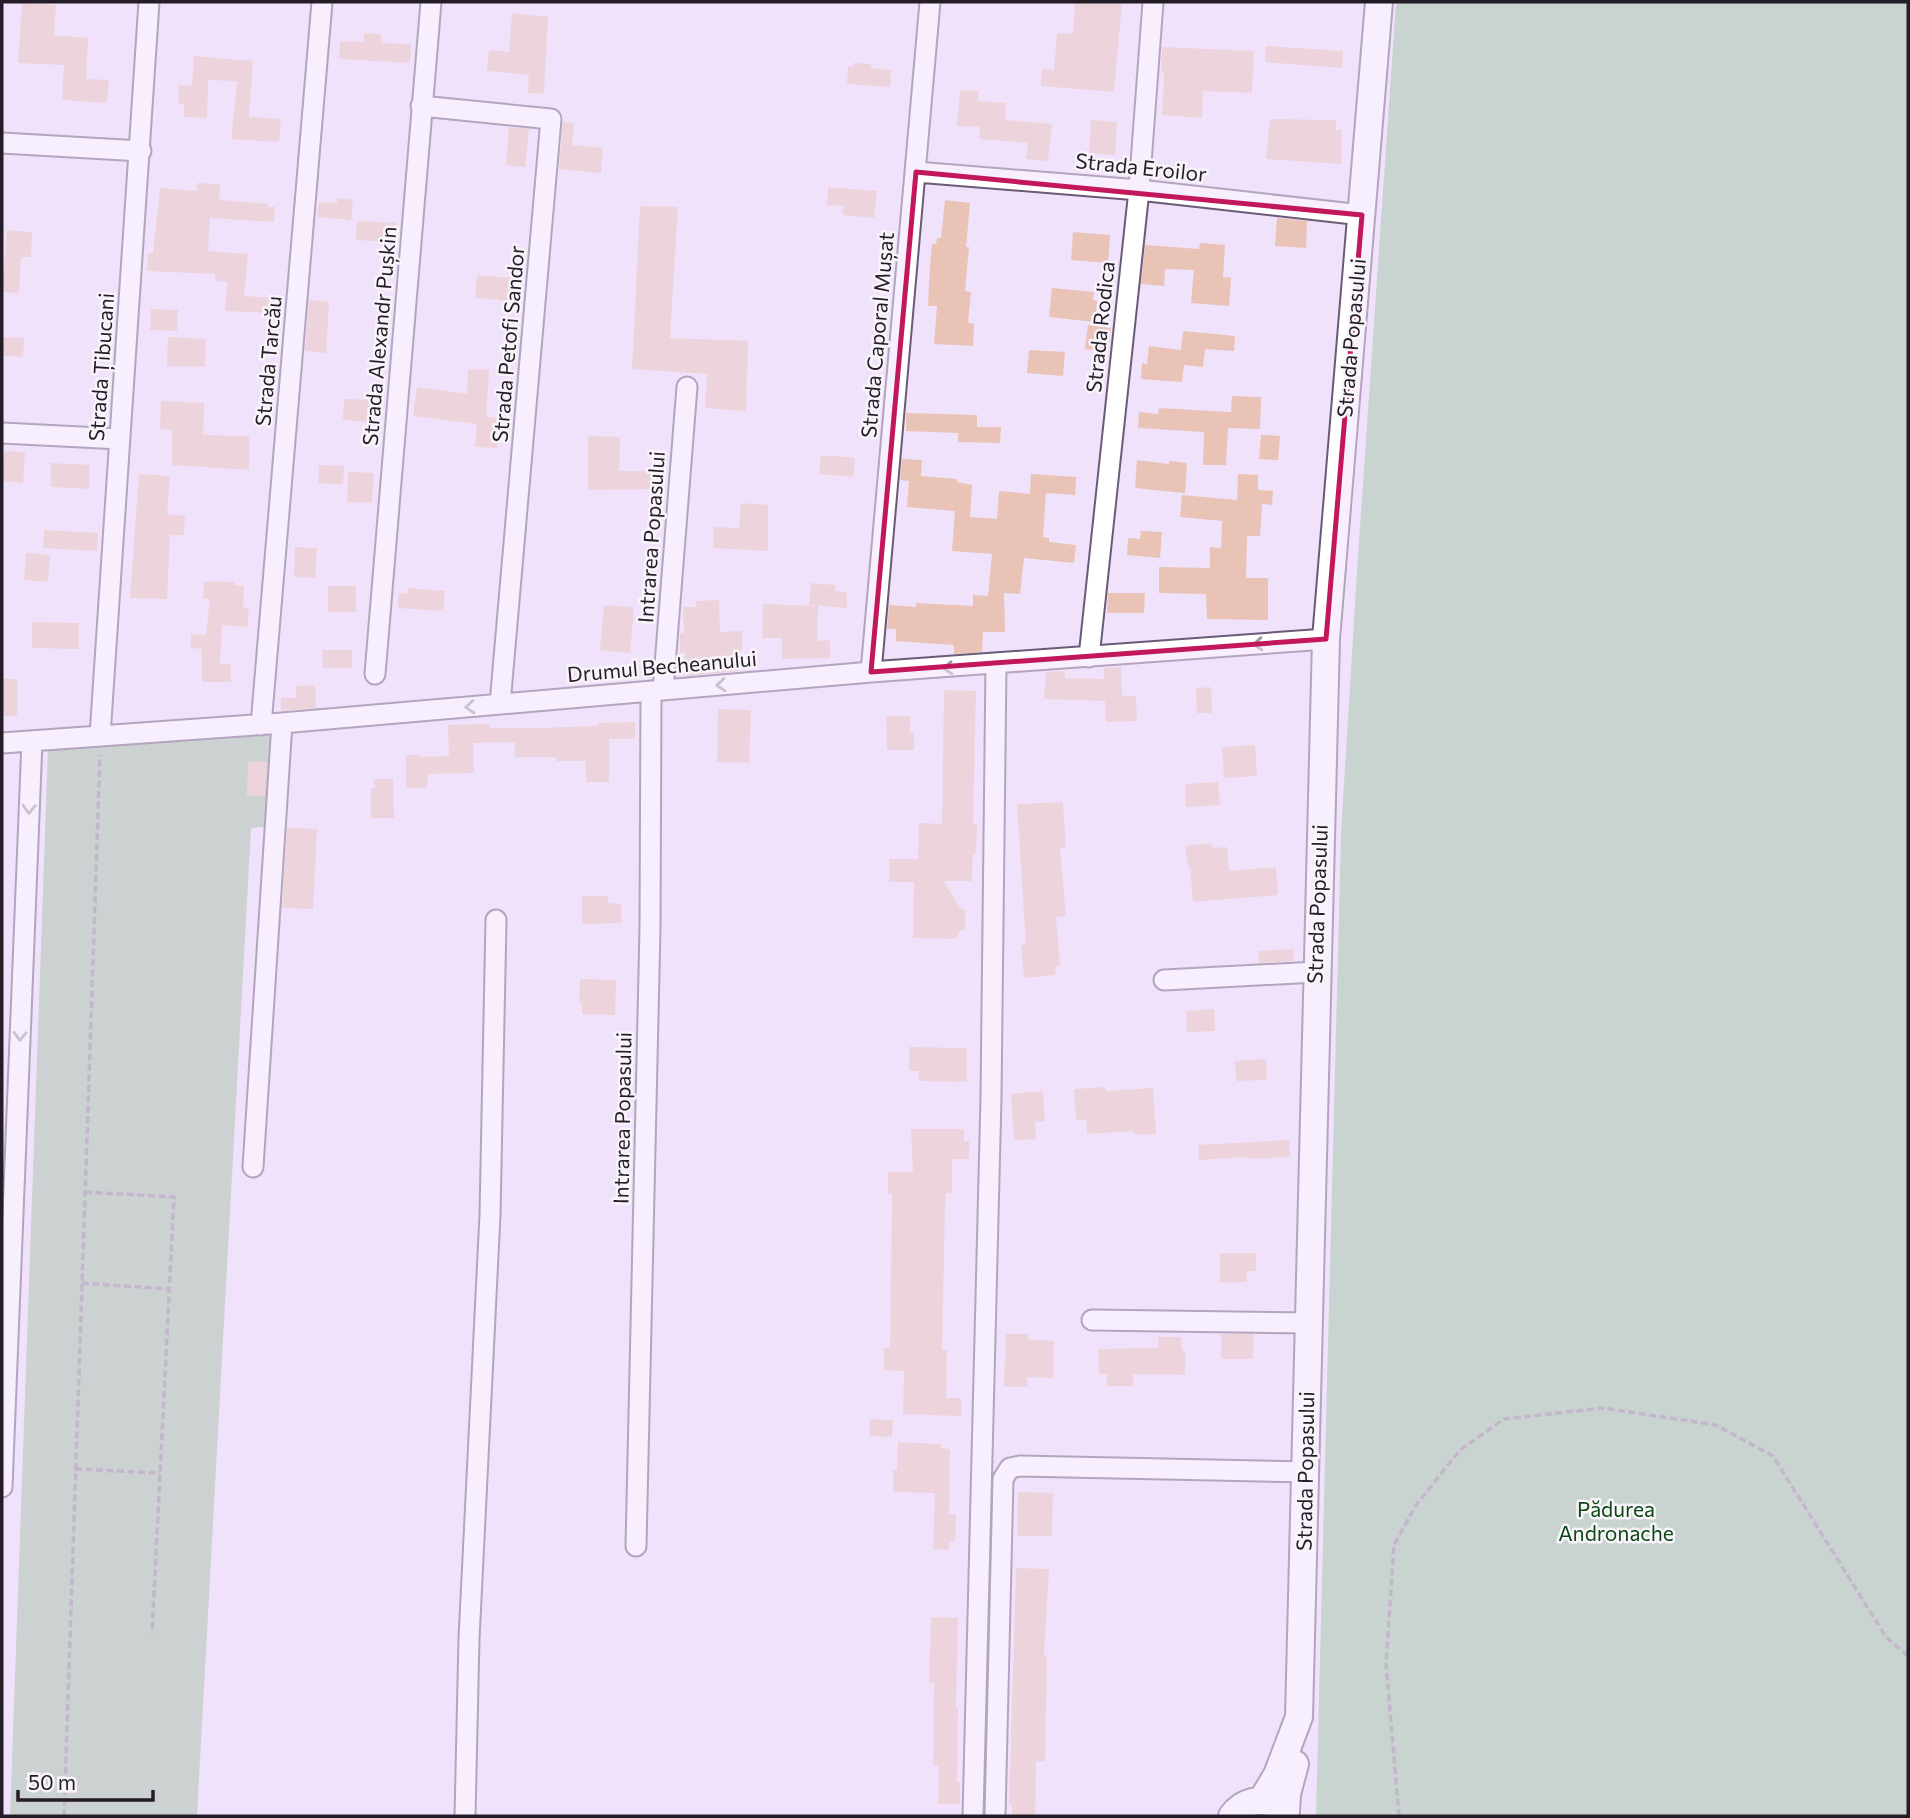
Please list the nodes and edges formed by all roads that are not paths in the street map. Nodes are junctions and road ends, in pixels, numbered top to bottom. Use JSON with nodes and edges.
{"nodes":[{"id":1,"x":149,"y":2,"type":"edge"},
{"id":2,"x":322,"y":2,"type":"edge"},
{"id":3,"x":431,"y":2,"type":"edge"},
{"id":4,"x":930,"y":2,"type":"edge"},
{"id":5,"x":1153,"y":2,"type":"edge"},
{"id":6,"x":1379,"y":2,"type":"edge"},
{"id":7,"x":421,"y":106,"type":"junction"},
{"id":8,"x":2,"y":143,"type":"edge"},
{"id":9,"x":141,"y":151,"type":"junction"},
{"id":10,"x":916,"y":172,"type":"junction"},
{"id":11,"x":1139,"y":190,"type":"junction"},
{"id":12,"x":1362,"y":215,"type":"junction"},
{"id":13,"x":687,"y":387,"type":"dead end"},
{"id":14,"x":2,"y":433,"type":"edge"},
{"id":15,"x":120,"y":439,"type":"junction"},
{"id":16,"x":1326,"y":639,"type":"junction"},
{"id":17,"x":1089,"y":657,"type":"junction"},
{"id":18,"x":996,"y":664,"type":"junction"},
{"id":19,"x":871,"y":672,"type":"junction"},
{"id":20,"x":375,"y":674,"type":"dead end"},
{"id":21,"x":657,"y":691,"type":"junction"},
{"id":22,"x":500,"y":704,"type":"junction"},
{"id":23,"x":282,"y":723,"type":"junction"},
{"id":24,"x":261,"y":725,"type":"junction"},
{"id":25,"x":100,"y":736,"type":"junction"},
{"id":26,"x":32,"y":741,"type":"junction"},
{"id":27,"x":2,"y":743,"type":"edge"},
{"id":28,"x":496,"y":920,"type":"dead end"},
{"id":29,"x":1316,"y":972,"type":"junction"},
{"id":30,"x":1164,"y":980,"type":"dead end"},
{"id":31,"x":253,"y":1167,"type":"dead end"},
{"id":32,"x":1092,"y":1320,"type":"dead end"},
{"id":33,"x":1309,"y":1322,"type":"junction"},
{"id":34,"x":1307,"y":1472,"type":"junction"},
{"id":35,"x":2,"y":1487,"type":"edge"},
{"id":36,"x":636,"y":1546,"type":"dead end"},
{"id":37,"x":1299,"y":1717,"type":"junction"},
{"id":38,"x":1262,"y":1800,"type":"junction"},
{"id":39,"x":1287,"y":1814,"type":"edge"},
{"id":40,"x":465,"y":1816,"type":"edge"},
{"id":41,"x":973,"y":1816,"type":"edge"},
{"id":42,"x":995,"y":1816,"type":"edge"},
{"id":43,"x":1232,"y":1816,"type":"edge"}],
"edges":[{"from":1,"to":9,"type":"street","name":"Strada Țibucani"},
{"from":2,"to":24,"type":"street","name":"Strada Tarcău"},
{"from":3,"to":7,"type":"street","name":"Strada Alexandr Pușkin"},
{"from":4,"to":10,"type":"street","name":"Strada Caporal Mușat"},
{"from":5,"to":11,"type":"street","name":"Strada Rodica"},
{"from":6,"to":12,"type":"street","name":"Strada Popasului"},
{"from":7,"to":20,"type":"street","name":"Strada Alexandr Pușkin"},
{"from":7,"to":22,"type":"street","name":"Strada Petofi Sandor"},
{"from":8,"to":9,"type":"street"},
{"from":9,"to":15,"type":"street","name":"Strada Țibucani"},
{"from":10,"to":11,"type":"street","name":"Strada Eroilor"},
{"from":10,"to":19,"type":"street","name":"Strada Caporal Mușat"},
{"from":11,"to":12,"type":"street","name":"Strada Eroilor"},
{"from":11,"to":17,"type":"street","name":"Strada Rodica"},
{"from":12,"to":16,"type":"street","name":"Strada Popasului"},
{"from":13,"to":21,"type":"street","name":"Intrarea Popasului"},
{"from":14,"to":15,"type":"street"},
{"from":15,"to":25,"type":"street","name":"Strada Țibucani"},
{"from":16,"to":17,"type":"street","name":"Drumul Becheanului","one_way":true},
{"from":16,"to":29,"type":"street","name":"Strada Popasului"},
{"from":17,"to":18,"type":"street","name":"Drumul Becheanului"},
{"from":18,"to":19,"type":"street","name":"Drumul Becheanului","one_way":true},
{"from":18,"to":41,"type":"street"},
{"from":19,"to":21,"type":"street","name":"Drumul Becheanului","one_way":true},
{"from":21,"to":22,"type":"street","name":"Drumul Becheanului"},
{"from":21,"to":36,"type":"street","name":"Intrarea Popasului"},
{"from":22,"to":23,"type":"street","name":"Drumul Becheanului","one_way":true},
{"from":23,"to":24,"type":"street","name":"Drumul Becheanului"},
{"from":23,"to":31,"type":"street"},
{"from":24,"to":25,"type":"street","name":"Drumul Becheanului"},
{"from":25,"to":26,"type":"street","name":"Drumul Becheanului"},
{"from":26,"to":27,"type":"street","name":"Drumul Becheanului"},
{"from":26,"to":35,"type":"street","one_way":true},
{"from":28,"to":40,"type":"street"},
{"from":29,"to":30,"type":"street"},
{"from":29,"to":33,"type":"street","name":"Strada Popasului"},
{"from":32,"to":33,"type":"street"},
{"from":33,"to":34,"type":"street","name":"Strada Popasului"},
{"from":34,"to":37,"type":"street","name":"Strada Popasului"},
{"from":34,"to":42,"type":"street"},
{"from":37,"to":38,"type":"street","name":"Strada Popasului"},
{"from":37,"to":39,"type":"street"},
{"from":38,"to":39,"type":"street"},
{"from":38,"to":43,"type":"street"}]}
